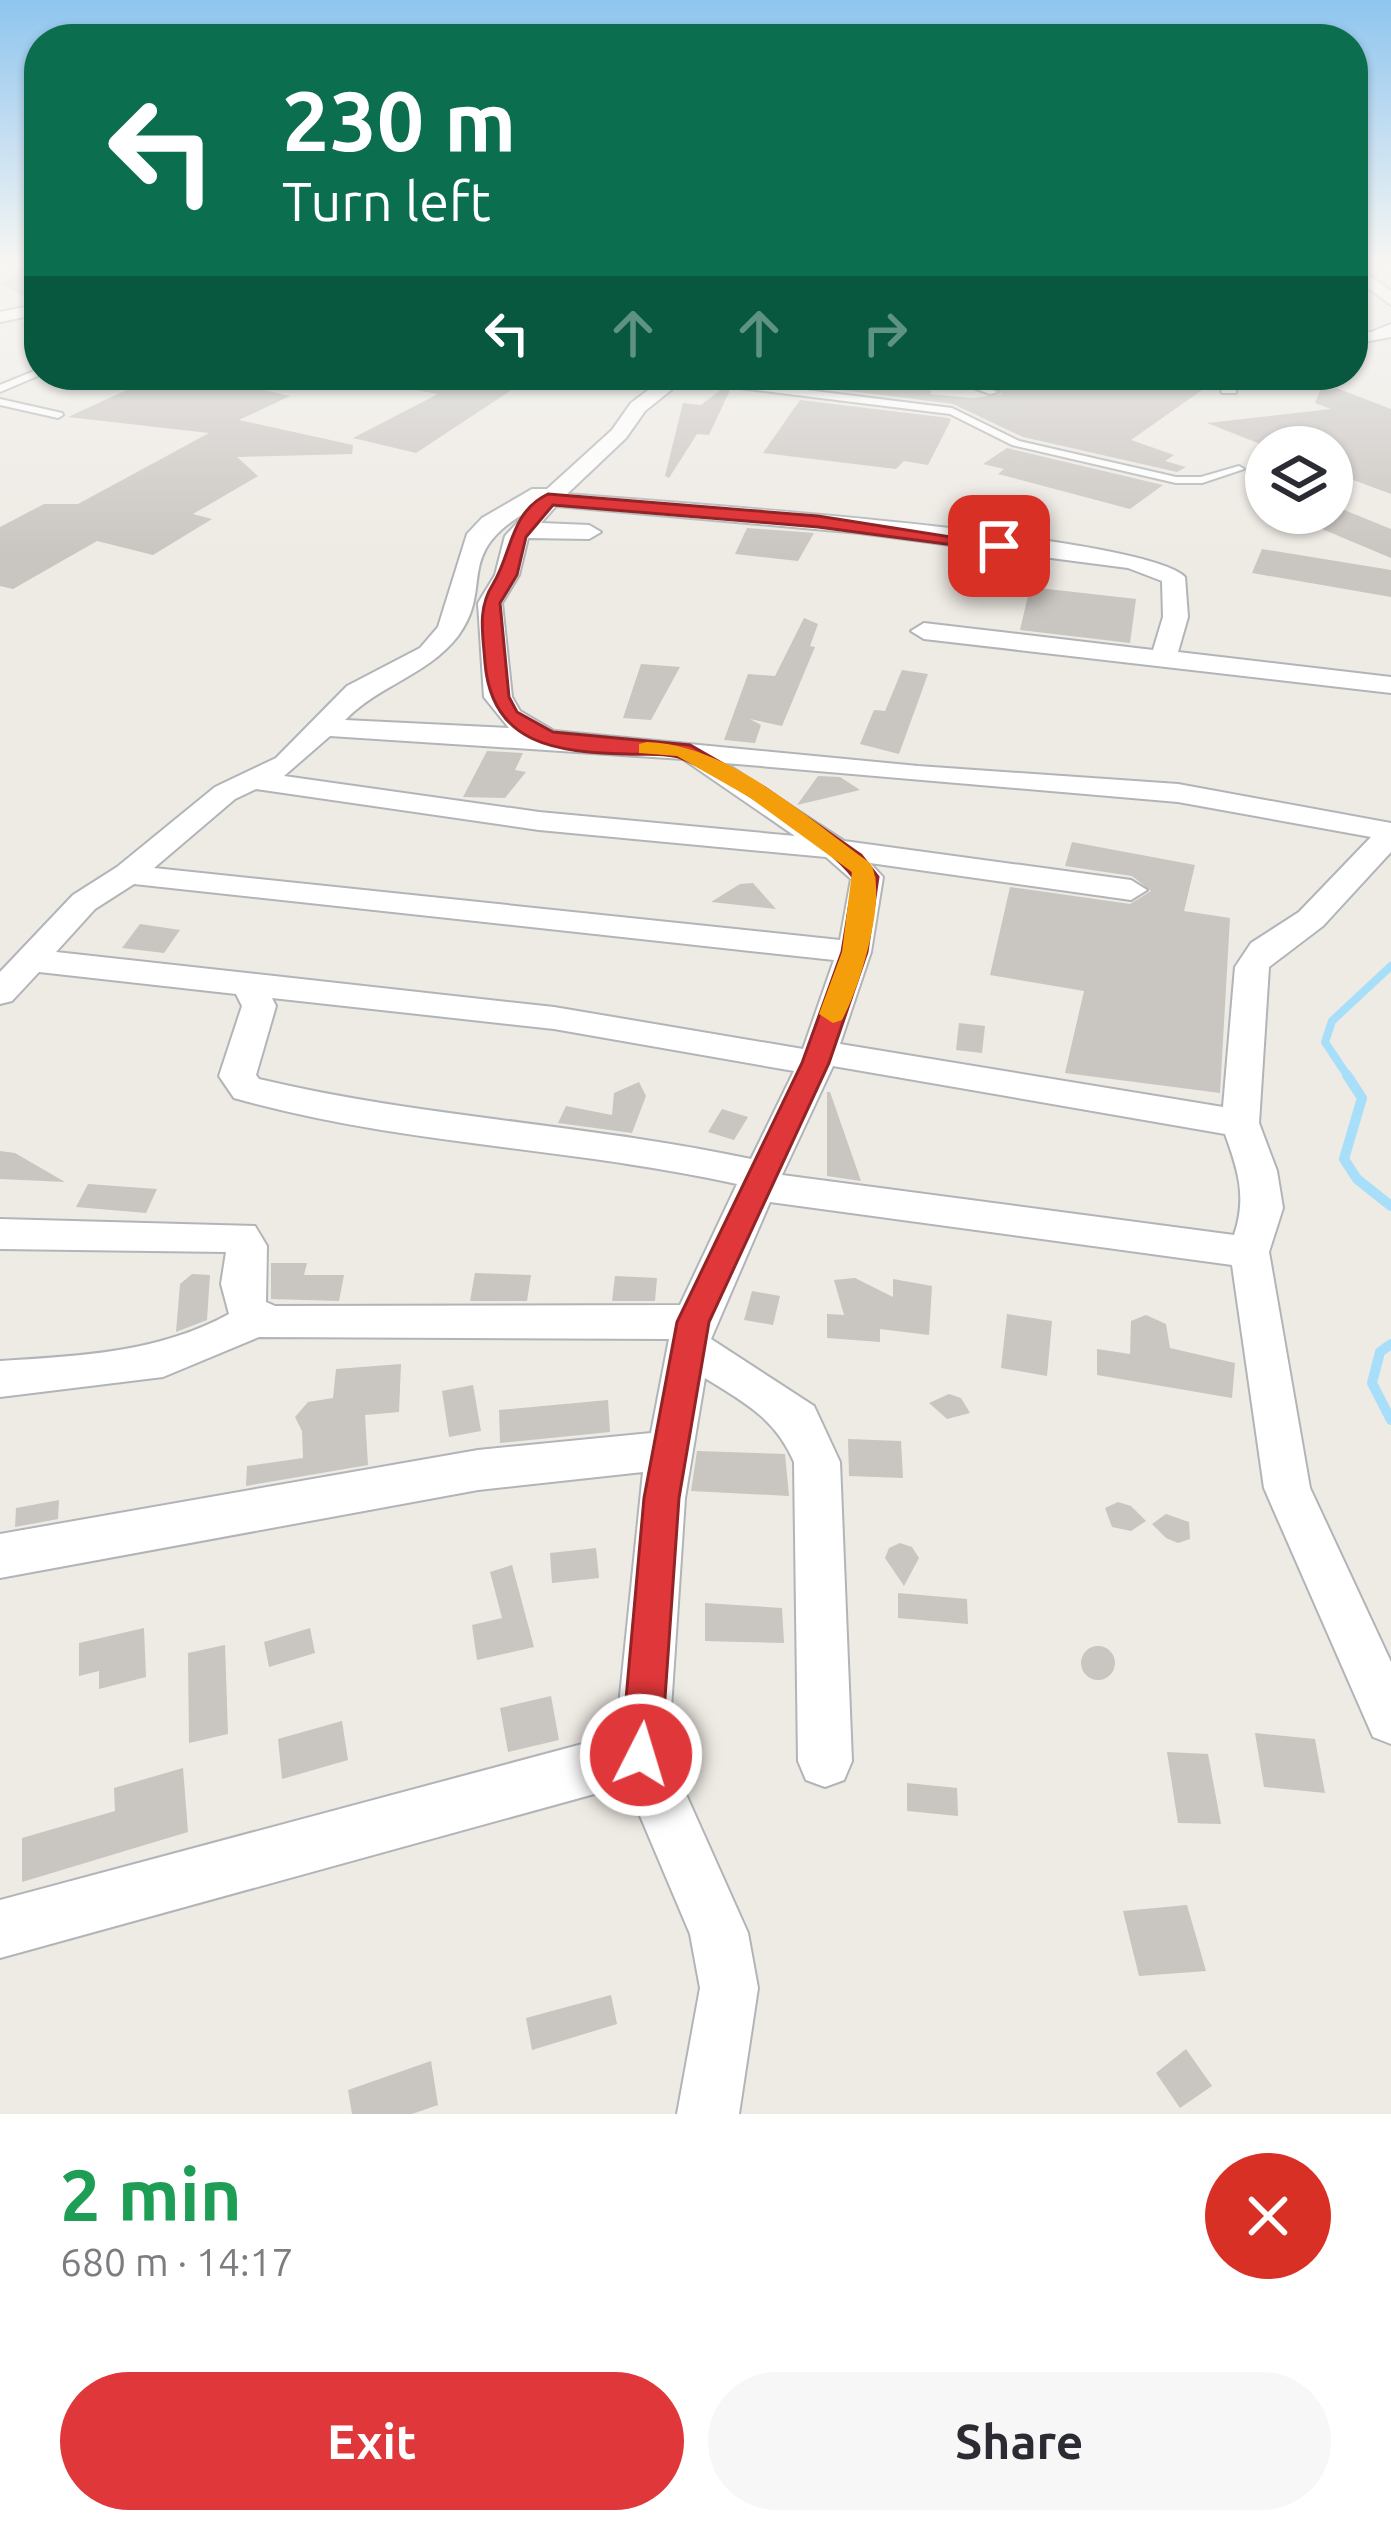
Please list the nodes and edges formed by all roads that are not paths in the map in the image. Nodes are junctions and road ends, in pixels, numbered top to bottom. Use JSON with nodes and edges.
{"nodes":[{"id":1,"x":660,"y":390,"type":"edge"},
{"id":2,"x":780,"y":390,"type":"edge"},
{"id":3,"x":987,"y":390,"type":"edge"},
{"id":4,"x":993,"y":392,"type":"dead end"},
{"id":5,"x":0,"y":402,"type":"edge"},
{"id":6,"x":58,"y":415,"type":"dead end"},
{"id":7,"x":1239,"y":469,"type":"dead end"},
{"id":8,"x":555,"y":491,"type":"junction"},
{"id":9,"x":523,"y":529,"type":"junction"},
{"id":10,"x":589,"y":532,"type":"dead end"},
{"id":11,"x":924,"y":631,"type":"dead end"},
{"id":12,"x":1164,"y":655,"type":"junction"},
{"id":13,"x":1391,"y":685,"type":"edge"},
{"id":14,"x":320,"y":727,"type":"junction"},
{"id":15,"x":546,"y":738,"type":"junction"},
{"id":16,"x":682,"y":750,"type":"junction"},
{"id":17,"x":252,"y":780,"type":"junction"},
{"id":18,"x":1391,"y":833,"type":"edge"},
{"id":19,"x":835,"y":848,"type":"junction"},
{"id":20,"x":128,"y":874,"type":"junction"},
{"id":21,"x":1131,"y":890,"type":"dead end"},
{"id":22,"x":854,"y":952,"type":"junction"},
{"id":23,"x":29,"y":960,"type":"junction"},
{"id":24,"x":246,"y":980,"type":"junction"},
{"id":25,"x":0,"y":993,"type":"edge"},
{"id":26,"x":818,"y":1058,"type":"junction"},
{"id":27,"x":1240,"y":1123,"type":"junction"},
{"id":28,"x":758,"y":1180,"type":"junction"},
{"id":29,"x":0,"y":1234,"type":"edge"},
{"id":30,"x":1249,"y":1252,"type":"junction"},
{"id":31,"x":254,"y":1320,"type":"junction"},
{"id":32,"x":691,"y":1334,"type":"junction"},
{"id":33,"x":0,"y":1379,"type":"edge"},
{"id":34,"x":670,"y":1450,"type":"junction"},
{"id":35,"x":0,"y":1556,"type":"edge"},
{"id":36,"x":1391,"y":1719,"type":"edge"},
{"id":37,"x":641,"y":1755,"type":"junction"},
{"id":38,"x":825,"y":1761,"type":"dead end"},
{"id":39,"x":0,"y":1929,"type":"edge"},
{"id":40,"x":708,"y":2114,"type":"edge"}],
"edges":[{"from":1,"to":8,"type":"street"},
{"from":2,"to":7,"type":"lane"},
{"from":3,"to":4,"type":"lane"},
{"from":5,"to":6,"type":"lane"},
{"from":8,"to":9,"type":"street"},
{"from":8,"to":12,"type":"street"},
{"from":8,"to":14,"type":"street"},
{"from":9,"to":10,"type":"street"},
{"from":9,"to":15,"type":"street"},
{"from":11,"to":12,"type":"street"},
{"from":12,"to":13,"type":"street"},
{"from":14,"to":15,"type":"street"},
{"from":14,"to":17,"type":"street"},
{"from":15,"to":16,"type":"street"},
{"from":16,"to":18,"type":"street"},
{"from":16,"to":19,"type":"street"},
{"from":17,"to":19,"type":"street"},
{"from":17,"to":20,"type":"street"},
{"from":18,"to":27,"type":"street"},
{"from":19,"to":21,"type":"street"},
{"from":19,"to":22,"type":"street"},
{"from":20,"to":22,"type":"street"},
{"from":20,"to":23,"type":"street"},
{"from":22,"to":26,"type":"street"},
{"from":23,"to":24,"type":"street"},
{"from":23,"to":25,"type":"street"},
{"from":24,"to":26,"type":"street"},
{"from":24,"to":28,"type":"street"},
{"from":26,"to":27,"type":"street"},
{"from":26,"to":28,"type":"street"},
{"from":27,"to":30,"type":"street"},
{"from":28,"to":30,"type":"street"},
{"from":28,"to":32,"type":"street"},
{"from":29,"to":31,"type":"street"},
{"from":30,"to":36,"type":"street"},
{"from":31,"to":32,"type":"street"},
{"from":31,"to":33,"type":"street"},
{"from":32,"to":34,"type":"street"},
{"from":32,"to":38,"type":"street"},
{"from":34,"to":35,"type":"street"},
{"from":34,"to":37,"type":"street"},
{"from":37,"to":39,"type":"street"},
{"from":37,"to":40,"type":"street"}]}
